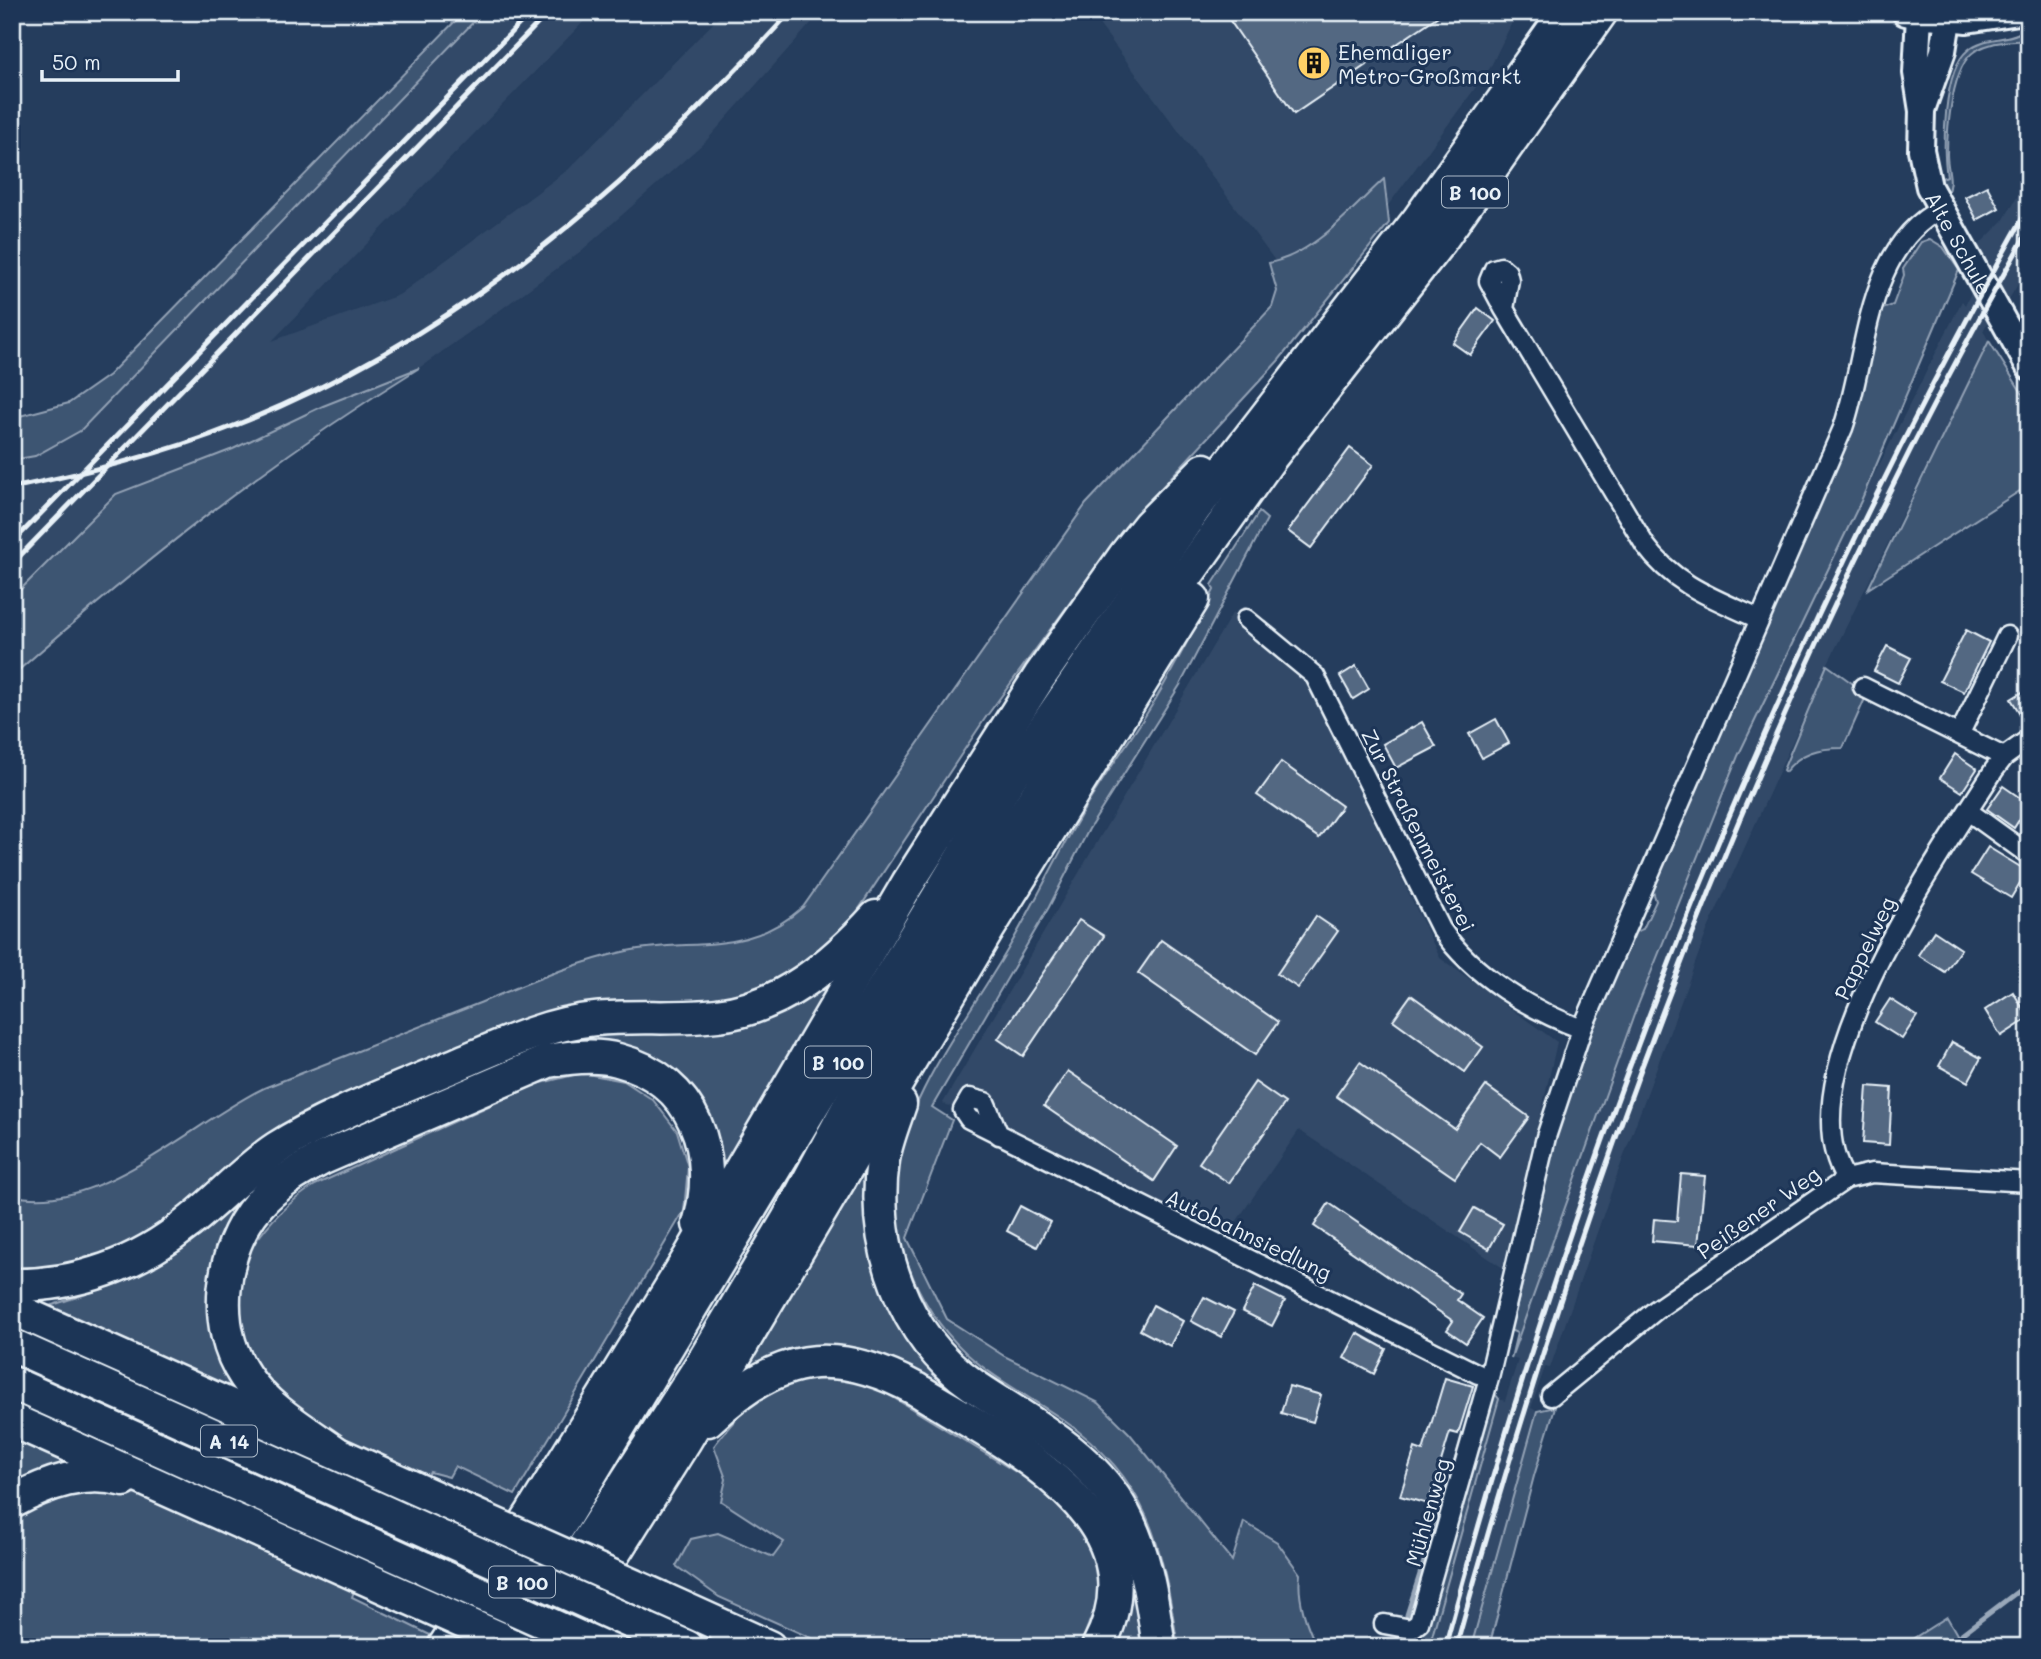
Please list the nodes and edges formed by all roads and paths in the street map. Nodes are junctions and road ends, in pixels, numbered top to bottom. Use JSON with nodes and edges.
{"nodes":[{"id":1,"x":1566,"y":12,"type":"edge"},
{"id":2,"x":1601,"y":12,"type":"edge"},
{"id":3,"x":1612,"y":12,"type":"edge"},
{"id":4,"x":2019,"y":12,"type":"edge"},
{"id":5,"x":1913,"y":14,"type":"edge"},
{"id":6,"x":1948,"y":20,"type":"junction"},
{"id":7,"x":1578,"y":46,"type":"junction"},
{"id":8,"x":1922,"y":111,"type":"junction"},
{"id":9,"x":1941,"y":209,"type":"junction"},
{"id":10,"x":1504,"y":309,"type":"dead end"},
{"id":11,"x":2029,"y":367,"type":"edge"},
{"id":12,"x":1281,"y":396,"type":"junction"},
{"id":13,"x":1271,"y":457,"type":"junction"},
{"id":14,"x":1247,"y":619,"type":"dead end"},
{"id":15,"x":1759,"y":619,"type":"junction"},
{"id":16,"x":2007,"y":636,"type":"dead end"},
{"id":17,"x":1863,"y":687,"type":"dead end"},
{"id":18,"x":1960,"y":733,"type":"junction"},
{"id":19,"x":2029,"y":739,"type":"edge"},
{"id":20,"x":2004,"y":758,"type":"junction"},
{"id":21,"x":1968,"y":811,"type":"junction"},
{"id":22,"x":2029,"y":855,"type":"edge"},
{"id":23,"x":908,"y":883,"type":"junction"},
{"id":24,"x":1582,"y":1028,"type":"junction"},
{"id":25,"x":918,"y":1049,"type":"junction"},
{"id":26,"x":999,"y":1135,"type":"dead end"},
{"id":27,"x":1846,"y":1179,"type":"junction"},
{"id":28,"x":2029,"y":1182,"type":"edge"},
{"id":29,"x":689,"y":1258,"type":"junction"},
{"id":30,"x":12,"y":1285,"type":"edge"},
{"id":31,"x":12,"y":1308,"type":"edge"},
{"id":32,"x":12,"y":1345,"type":"edge"},
{"id":33,"x":1484,"y":1376,"type":"junction"},
{"id":34,"x":12,"y":1383,"type":"edge"},
{"id":35,"x":1551,"y":1395,"type":"dead end"},
{"id":36,"x":12,"y":1420,"type":"edge"},
{"id":37,"x":684,"y":1442,"type":"junction"},
{"id":38,"x":335,"y":1452,"type":"junction"},
{"id":39,"x":175,"y":1493,"type":"junction"},
{"id":40,"x":12,"y":1502,"type":"edge"},
{"id":41,"x":1384,"y":1625,"type":"dead end"},
{"id":42,"x":444,"y":1647,"type":"edge"},
{"id":43,"x":481,"y":1647,"type":"edge"},
{"id":44,"x":519,"y":1647,"type":"edge"},
{"id":45,"x":555,"y":1647,"type":"edge"},
{"id":46,"x":600,"y":1647,"type":"edge"},
{"id":47,"x":687,"y":1647,"type":"edge"},
{"id":48,"x":769,"y":1647,"type":"edge"},
{"id":49,"x":1098,"y":1647,"type":"edge"},
{"id":50,"x":1159,"y":1647,"type":"edge"}],
"edges":[{"from":1,"to":12,"type":"highway","number":"B 100"},
{"from":2,"to":7,"type":"highway","number":"B 100"},
{"from":3,"to":7,"type":"highway"},
{"from":4,"to":6,"type":"street"},
{"from":5,"to":6,"type":"street"},
{"from":5,"to":8,"type":"street"},
{"from":6,"to":8,"type":"street"},
{"from":7,"to":13,"type":"highway","number":"B 100"},
{"from":8,"to":9,"type":"street","name":"Alte Schule"},
{"from":9,"to":11,"type":"street","name":"Alte Schule"},
{"from":9,"to":15,"type":"street"},
{"from":10,"to":15,"type":"street"},
{"from":12,"to":23,"type":"highway"},
{"from":12,"to":43,"type":"highway","number":"B 100"},
{"from":13,"to":25,"type":"highway"},
{"from":13,"to":44,"type":"highway","number":"B 100"},
{"from":14,"to":24,"type":"street","name":"Zur Straßenmeisterei"},
{"from":15,"to":24,"type":"street"},
{"from":16,"to":18,"type":"street"},
{"from":17,"to":18,"type":"street"},
{"from":18,"to":20,"type":"street"},
{"from":19,"to":20,"type":"street","name":"Pappelweg"},
{"from":20,"to":21,"type":"street","name":"Pappelweg"},
{"from":21,"to":22,"type":"street"},
{"from":21,"to":27,"type":"street","name":"Pappelweg"},
{"from":23,"to":29,"type":"highway"},
{"from":23,"to":30,"type":"highway"},
{"from":24,"to":33,"type":"street"},
{"from":25,"to":37,"type":"highway"},
{"from":25,"to":50,"type":"highway"},
{"from":26,"to":33,"type":"street","name":"Autobahnsiedlung"},
{"from":27,"to":28,"type":"street","name":"Peißener Weg"},
{"from":27,"to":35,"type":"street","name":"Peißener Weg"},
{"from":29,"to":38,"type":"highway"},
{"from":29,"to":42,"type":"highway"},
{"from":31,"to":38,"type":"highway"},
{"from":32,"to":47,"type":"highway","number":"A 14","bridge":true},
{"from":33,"to":41,"type":"street","name":"Mühlenweg"},
{"from":34,"to":46,"type":"highway","number":"A 14","bridge":true},
{"from":36,"to":39,"type":"highway"},
{"from":37,"to":45,"type":"highway"},
{"from":37,"to":49,"type":"highway"},
{"from":38,"to":48,"type":"highway","bridge":true},
{"from":39,"to":40,"type":"highway"},
{"from":39,"to":44,"type":"highway","bridge":true}]}
